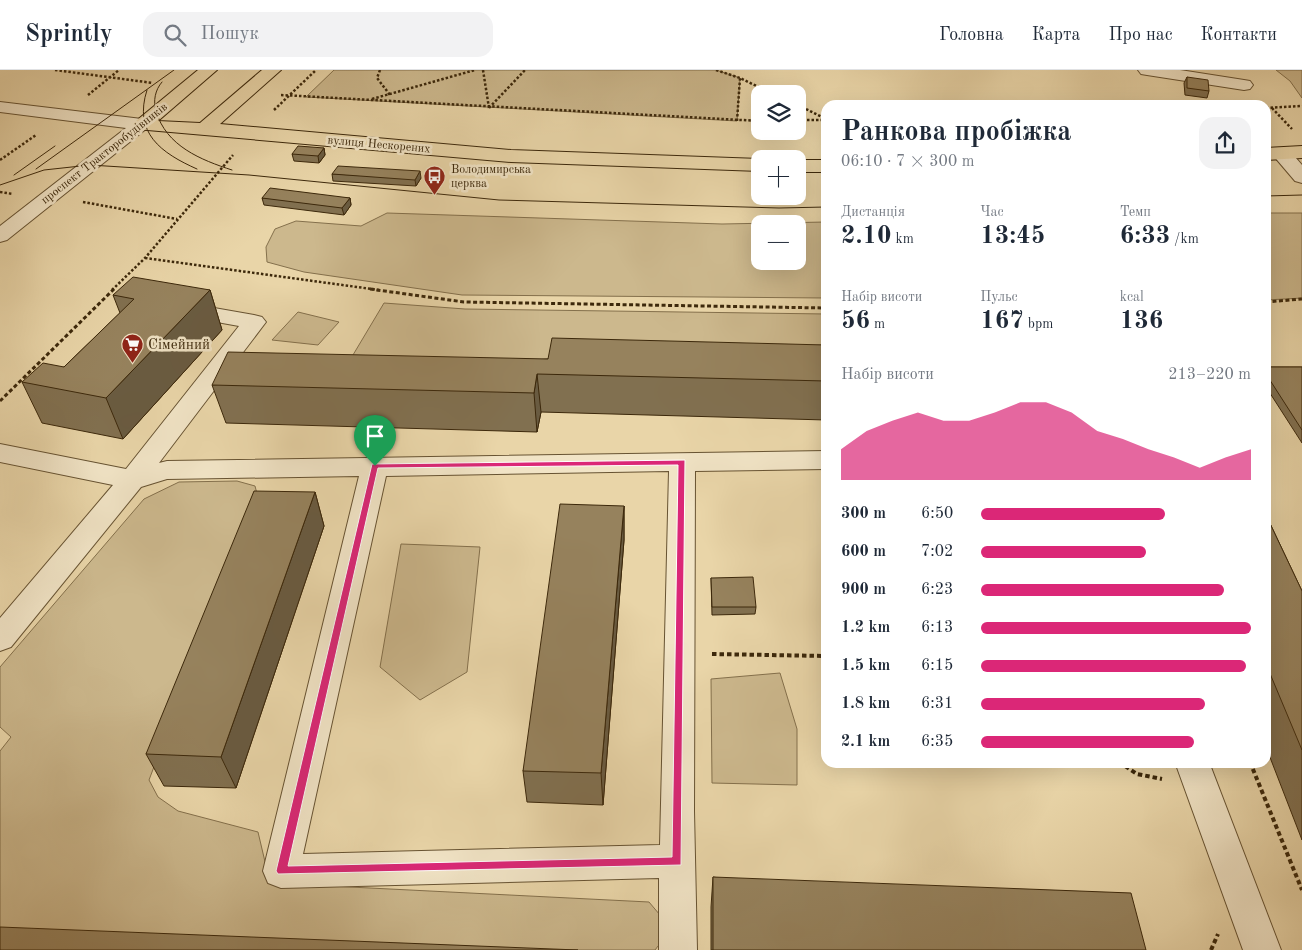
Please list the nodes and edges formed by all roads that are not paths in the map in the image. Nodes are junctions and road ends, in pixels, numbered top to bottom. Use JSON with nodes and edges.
{"nodes":[{"id":1,"x":208,"y":70,"type":"edge"},
{"id":2,"x":272,"y":70,"type":"edge"},
{"id":3,"x":1147,"y":70,"type":"edge"},
{"id":4,"x":1244,"y":85,"type":"dead end"},
{"id":5,"x":0,"y":107,"type":"edge"},
{"id":6,"x":142,"y":125,"type":"junction"},
{"id":7,"x":204,"y":129,"type":"junction"},
{"id":8,"x":1300,"y":144,"type":"edge"},
{"id":9,"x":1274,"y":154,"type":"edge"},
{"id":10,"x":751,"y":165,"type":"edge"},
{"id":11,"x":806,"y":166,"type":"edge"},
{"id":12,"x":821,"y":166,"type":"edge"},
{"id":13,"x":1302,"y":177,"type":"edge"},
{"id":14,"x":0,"y":236,"type":"edge"},
{"id":15,"x":162,"y":305,"type":"edge"},
{"id":16,"x":0,"y":453,"type":"edge"},
{"id":17,"x":821,"y":460,"type":"edge"},
{"id":18,"x":682,"y":462,"type":"junction"},
{"id":19,"x":375,"y":466,"type":"junction"},
{"id":20,"x":132,"y":480,"type":"junction"},
{"id":21,"x":0,"y":639,"type":"edge"},
{"id":22,"x":1194,"y":768,"type":"edge"},
{"id":23,"x":678,"y":862,"type":"junction"},
{"id":24,"x":678,"y":950,"type":"edge"},
{"id":25,"x":1262,"y":950,"type":"edge"}],
"edges":[{"from":1,"to":6,"type":"main road","name":"проспект Тракторобудівників"},
{"from":2,"to":7,"type":"main road"},
{"from":3,"to":4,"type":"street"},
{"from":5,"to":6,"type":"street","name":"вулиця Нескорених"},
{"from":6,"to":7,"type":"main road","name":"вулиця Нескорених"},
{"from":6,"to":14,"type":"street","name":"проспект Тракторобудівників"},
{"from":7,"to":10,"type":"main road","name":"вулиця Нескорених"},
{"from":8,"to":9,"type":"main road"},
{"from":9,"to":13,"type":"street"},
{"from":11,"to":12,"type":"main road"},
{"from":15,"to":20,"type":"street"},
{"from":16,"to":20,"type":"street"},
{"from":17,"to":18,"type":"street"},
{"from":18,"to":19,"type":"street"},
{"from":18,"to":23,"type":"street"},
{"from":19,"to":20,"type":"street"},
{"from":19,"to":23,"type":"street"},
{"from":20,"to":21,"type":"street"},
{"from":22,"to":25,"type":"street"},
{"from":23,"to":24,"type":"street"}]}
